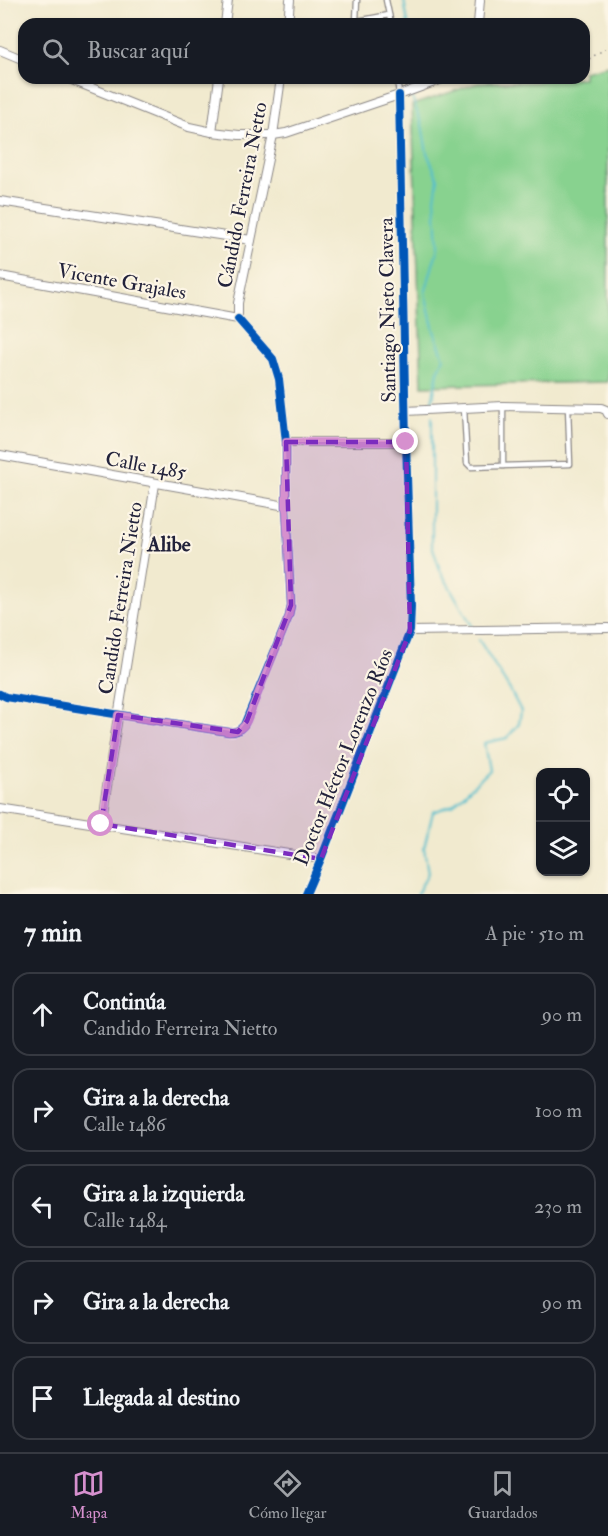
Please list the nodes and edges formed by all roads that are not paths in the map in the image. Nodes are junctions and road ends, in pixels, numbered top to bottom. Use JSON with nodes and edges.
{"nodes":[{"id":1,"x":228,"y":0,"type":"edge"},
{"id":2,"x":290,"y":0,"type":"edge"},
{"id":3,"x":357,"y":0,"type":"edge"},
{"id":4,"x":386,"y":0,"type":"edge"},
{"id":5,"x":480,"y":0,"type":"edge"},
{"id":6,"x":389,"y":15,"type":"junction"},
{"id":7,"x":226,"y":18,"type":"edge"},
{"id":8,"x":288,"y":18,"type":"edge"},
{"id":9,"x":356,"y":18,"type":"edge"},
{"id":10,"x":369,"y":18,"type":"edge"},
{"id":11,"x":390,"y":18,"type":"edge"},
{"id":12,"x":478,"y":18,"type":"edge"},
{"id":13,"x":0,"y":50,"type":"edge"},
{"id":14,"x":18,"y":58,"type":"edge"},
{"id":15,"x":82,"y":84,"type":"edge"},
{"id":16,"x":218,"y":84,"type":"edge"},
{"id":17,"x":280,"y":84,"type":"edge"},
{"id":18,"x":398,"y":84,"type":"edge"},
{"id":19,"x":429,"y":84,"type":"edge"},
{"id":20,"x":399,"y":95,"type":"junction"},
{"id":21,"x":212,"y":132,"type":"junction"},
{"id":22,"x":273,"y":135,"type":"junction"},
{"id":23,"x":0,"y":201,"type":"edge"},
{"id":24,"x":251,"y":240,"type":"junction"},
{"id":25,"x":0,"y":276,"type":"edge"},
{"id":26,"x":238,"y":319,"type":"junction"},
{"id":27,"x":503,"y":406,"type":"junction"},
{"id":28,"x":568,"y":407,"type":"junction"},
{"id":29,"x":464,"y":408,"type":"junction"},
{"id":30,"x":406,"y":411,"type":"junction"},
{"id":31,"x":608,"y":414,"type":"edge"},
{"id":32,"x":286,"y":442,"type":"junction"},
{"id":33,"x":406,"y":442,"type":"junction"},
{"id":34,"x":0,"y":455,"type":"edge"},
{"id":35,"x":502,"y":466,"type":"junction"},
{"id":36,"x":155,"y":484,"type":"junction"},
{"id":37,"x":286,"y":506,"type":"junction"},
{"id":38,"x":608,"y":628,"type":"edge"},
{"id":39,"x":410,"y":631,"type":"junction"},
{"id":40,"x":0,"y":694,"type":"edge"},
{"id":41,"x":118,"y":715,"type":"junction"},
{"id":42,"x":0,"y":809,"type":"edge"},
{"id":43,"x":101,"y":824,"type":"junction"},
{"id":44,"x":321,"y":859,"type":"junction"},
{"id":45,"x":306,"y":894,"type":"edge"}],
"edges":[{"from":1,"to":7,"type":"street"},
{"from":2,"to":8,"type":"street"},
{"from":3,"to":9,"type":"lane"},
{"from":4,"to":6,"type":"lane"},
{"from":5,"to":12,"type":"street"},
{"from":6,"to":10,"type":"lane"},
{"from":6,"to":11,"type":"lane"},
{"from":13,"to":14,"type":"street"},
{"from":15,"to":21,"type":"street"},
{"from":16,"to":21,"type":"street"},
{"from":17,"to":22,"type":"street","name":"Cándido Ferreira Netto"},
{"from":18,"to":20,"type":"lane"},
{"from":19,"to":20,"type":"street"},
{"from":20,"to":22,"type":"street"},
{"from":20,"to":30,"type":"street","name":"Santiago Nieto Clavera"},
{"from":21,"to":22,"type":"street"},
{"from":22,"to":24,"type":"street","name":"Cándido Ferreira Netto"},
{"from":23,"to":24,"type":"street"},
{"from":24,"to":26,"type":"street","name":"Cándido Ferreira Netto"},
{"from":25,"to":26,"type":"street","name":"Vicente Grajales"},
{"from":26,"to":32,"type":"street"},
{"from":27,"to":28,"type":"street"},
{"from":27,"to":29,"type":"street"},
{"from":27,"to":35,"type":"lane"},
{"from":28,"to":31,"type":"street"},
{"from":28,"to":35,"type":"lane"},
{"from":29,"to":30,"type":"street"},
{"from":29,"to":35,"type":"lane"},
{"from":30,"to":33,"type":"street","name":"Santiago Nieto Clavera"},
{"from":32,"to":33,"type":"street"},
{"from":32,"to":37,"type":"street"},
{"from":33,"to":39,"type":"street","name":"Santiago Nieto Clavera"},
{"from":34,"to":36,"type":"street","name":"Calle 1485"},
{"from":36,"to":37,"type":"street","name":"Calle 1485"},
{"from":36,"to":41,"type":"street","name":"Candido Ferreira Nietto"},
{"from":37,"to":41,"type":"street"},
{"from":38,"to":39,"type":"street"},
{"from":39,"to":44,"type":"street","name":"Doctor Héctor Lorenzo Ríos"},
{"from":40,"to":41,"type":"street"},
{"from":41,"to":43,"type":"street","name":"Candido Ferreira Nietto"},
{"from":42,"to":43,"type":"street"},
{"from":43,"to":44,"type":"street"},
{"from":44,"to":45,"type":"street","name":"Doctor Héctor Lorenzo Ríos"}]}
